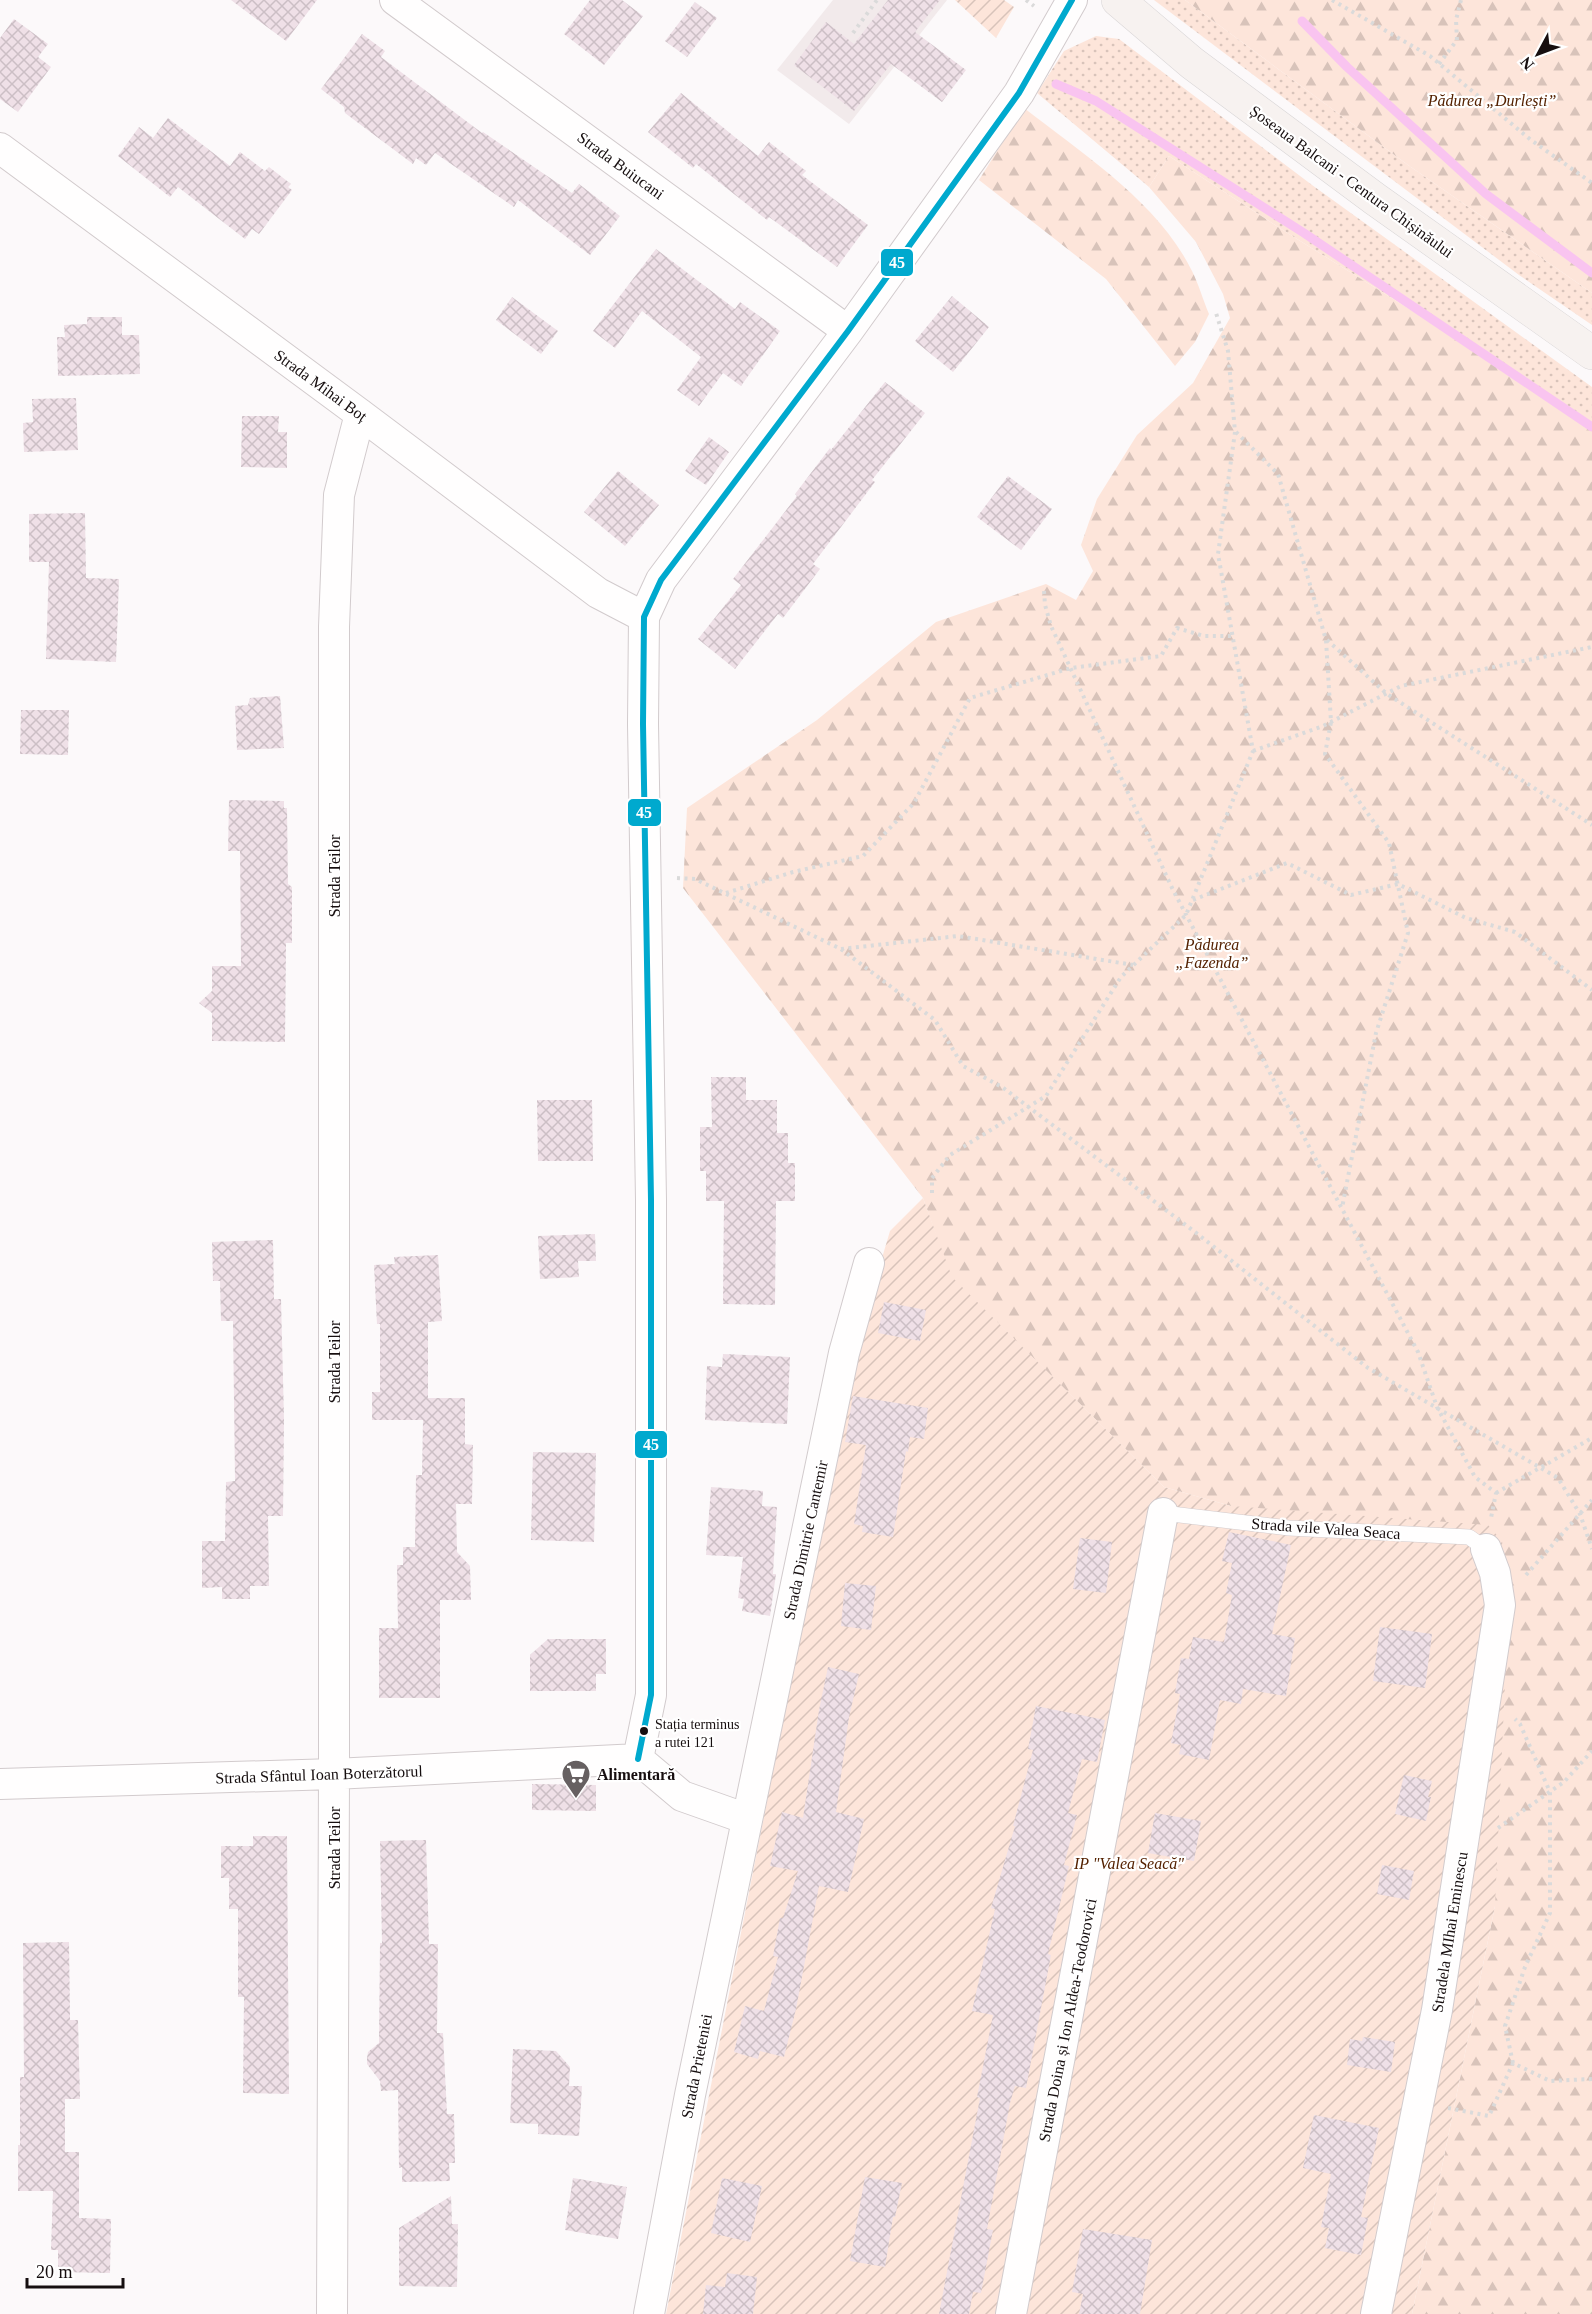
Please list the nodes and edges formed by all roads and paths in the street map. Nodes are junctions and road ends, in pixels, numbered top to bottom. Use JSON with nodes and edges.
{"nodes":[{"id":1,"x":395,"y":0,"type":"edge"},
{"id":2,"x":877,"y":0,"type":"edge"},
{"id":3,"x":1072,"y":0,"type":"edge"},
{"id":4,"x":1118,"y":0,"type":"edge"},
{"id":5,"x":1332,"y":0,"type":"edge"},
{"id":6,"x":1461,"y":0,"type":"edge"},
{"id":7,"x":853,"y":33,"type":"dead end"},
{"id":8,"x":1438,"y":64,"type":"junction"},
{"id":9,"x":0,"y":148,"type":"edge"},
{"id":10,"x":1592,"y":183,"type":"edge"},
{"id":11,"x":1216,"y":313,"type":"dead end"},
{"id":12,"x":848,"y":331,"type":"junction"},
{"id":13,"x":1592,"y":353,"type":"edge"},
{"id":14,"x":360,"y":414,"type":"junction"},
{"id":15,"x":1235,"y":432,"type":"junction"},
{"id":16,"x":1044,"y":591,"type":"dead end"},
{"id":17,"x":644,"y":617,"type":"junction"},
{"id":18,"x":1232,"y":636,"type":"junction"},
{"id":19,"x":1326,"y":640,"type":"junction"},
{"id":20,"x":1592,"y":648,"type":"edge"},
{"id":21,"x":1071,"y":668,"type":"junction"},
{"id":22,"x":1387,"y":694,"type":"junction"},
{"id":23,"x":1331,"y":722,"type":"junction"},
{"id":24,"x":1252,"y":751,"type":"junction"},
{"id":25,"x":1592,"y":825,"type":"edge"},
{"id":26,"x":646,"y":877,"type":"junction"},
{"id":27,"x":1398,"y":884,"type":"junction"},
{"id":28,"x":726,"y":893,"type":"junction"},
{"id":29,"x":1192,"y":900,"type":"junction"},
{"id":30,"x":1186,"y":915,"type":"junction"},
{"id":31,"x":841,"y":949,"type":"junction"},
{"id":32,"x":1134,"y":965,"type":"junction"},
{"id":33,"x":1592,"y":990,"type":"edge"},
{"id":34,"x":1028,"y":1108,"type":"junction"},
{"id":35,"x":932,"y":1193,"type":"dead end"},
{"id":36,"x":1342,"y":1208,"type":"junction"},
{"id":37,"x":869,"y":1263,"type":"dead end"},
{"id":38,"x":1437,"y":1407,"type":"junction"},
{"id":39,"x":1592,"y":1438,"type":"edge"},
{"id":40,"x":1540,"y":1467,"type":"junction"},
{"id":41,"x":1496,"y":1493,"type":"junction"},
{"id":42,"x":1592,"y":1500,"type":"edge"},
{"id":43,"x":1163,"y":1513,"type":"joint"},
{"id":44,"x":1580,"y":1514,"type":"junction"},
{"id":45,"x":1486,"y":1549,"type":"junction"},
{"id":46,"x":1592,"y":1549,"type":"edge"},
{"id":47,"x":1500,"y":1605,"type":"junction"},
{"id":48,"x":1486,"y":1693,"type":"junction"},
{"id":49,"x":1592,"y":1751,"type":"edge"},
{"id":50,"x":638,"y":1759,"type":"junction"},
{"id":51,"x":334,"y":1774,"type":"junction"},
{"id":52,"x":0,"y":1784,"type":"edge"},
{"id":53,"x":1550,"y":1792,"type":"junction"},
{"id":54,"x":747,"y":1819,"type":"junction"},
{"id":55,"x":1461,"y":1852,"type":"junction"},
{"id":56,"x":1513,"y":2063,"type":"junction"},
{"id":57,"x":1592,"y":2079,"type":"edge"},
{"id":58,"x":1417,"y":2101,"type":"junction"},
{"id":59,"x":332,"y":2314,"type":"edge"},
{"id":60,"x":649,"y":2314,"type":"edge"},
{"id":61,"x":1011,"y":2314,"type":"edge"},
{"id":62,"x":1376,"y":2314,"type":"edge"}],
"edges":[{"from":1,"to":12,"type":"street","name":"Strada Buiucani"},
{"from":2,"to":7,"type":"path"},
{"from":3,"to":12,"type":"street"},
{"from":4,"to":13,"type":"highway","name":"Șoseaua Balcani - Centura Chișinăului"},
{"from":5,"to":8,"type":"path"},
{"from":6,"to":8,"type":"path"},
{"from":8,"to":10,"type":"path"},
{"from":9,"to":14,"type":"street","name":"Strada Mihai Boț"},
{"from":11,"to":15,"type":"path"},
{"from":12,"to":17,"type":"street"},
{"from":14,"to":17,"type":"street","name":"Strada Mihai Boț"},
{"from":14,"to":51,"type":"street","name":"Strada Teilor"},
{"from":15,"to":18,"type":"path"},
{"from":15,"to":19,"type":"path"},
{"from":16,"to":21,"type":"path"},
{"from":17,"to":26,"type":"street"},
{"from":18,"to":21,"type":"path"},
{"from":18,"to":24,"type":"path"},
{"from":19,"to":22,"type":"path"},
{"from":19,"to":23,"type":"path"},
{"from":20,"to":22,"type":"path"},
{"from":21,"to":28,"type":"path"},
{"from":21,"to":30,"type":"path"},
{"from":22,"to":23,"type":"path"},
{"from":22,"to":25,"type":"path"},
{"from":23,"to":24,"type":"path"},
{"from":23,"to":27,"type":"path"},
{"from":24,"to":29,"type":"path"},
{"from":26,"to":28,"type":"path"},
{"from":26,"to":50,"type":"street"},
{"from":27,"to":29,"type":"path"},
{"from":27,"to":33,"type":"path"},
{"from":27,"to":36,"type":"path"},
{"from":28,"to":31,"type":"path"},
{"from":29,"to":30,"type":"path"},
{"from":30,"to":32,"type":"path"},
{"from":30,"to":36,"type":"path"},
{"from":31,"to":32,"type":"path"},
{"from":31,"to":34,"type":"path"},
{"from":32,"to":34,"type":"path"},
{"from":34,"to":35,"type":"path"},
{"from":34,"to":38,"type":"path"},
{"from":36,"to":38,"type":"path"},
{"from":37,"to":54,"type":"street","name":"Strada Dimitrie Cantemir"},
{"from":38,"to":40,"type":"path"},
{"from":38,"to":41,"type":"path"},
{"from":39,"to":40,"type":"path"},
{"from":40,"to":41,"type":"path"},
{"from":40,"to":44,"type":"path"},
{"from":41,"to":45,"type":"path"},
{"from":42,"to":44,"type":"path"},
{"from":43,"to":45,"type":"lane","name":"Strada vile Valea Seaca"},
{"from":43,"to":61,"type":"street","name":"Strada Doina și Ion Aldea-Teodorovici"},
{"from":44,"to":46,"type":"path"},
{"from":44,"to":47,"type":"path"},
{"from":45,"to":47,"type":"street","name":"Stradela MIhai Eminescu"},
{"from":47,"to":48,"type":"street","name":"Stradela MIhai Eminescu"},
{"from":48,"to":53,"type":"path"},
{"from":48,"to":55,"type":"street","name":"Stradela MIhai Eminescu"},
{"from":49,"to":53,"type":"path"},
{"from":50,"to":51,"type":"street","name":"Strada Sfântul Ioan Boterzătorul"},
{"from":50,"to":54,"type":"street"},
{"from":51,"to":52,"type":"street","name":"Strada Sfântul Ioan Boterzătorul"},
{"from":51,"to":59,"type":"street","name":"Strada Teilor"},
{"from":53,"to":55,"type":"path"},
{"from":53,"to":56,"type":"path"},
{"from":54,"to":60,"type":"street","name":"Strada Prieteniei"},
{"from":55,"to":58,"type":"street","name":"Stradela MIhai Eminescu"},
{"from":56,"to":57,"type":"path"},
{"from":56,"to":58,"type":"path"},
{"from":58,"to":62,"type":"street","name":"Stradela MIhai Eminescu"}]}
